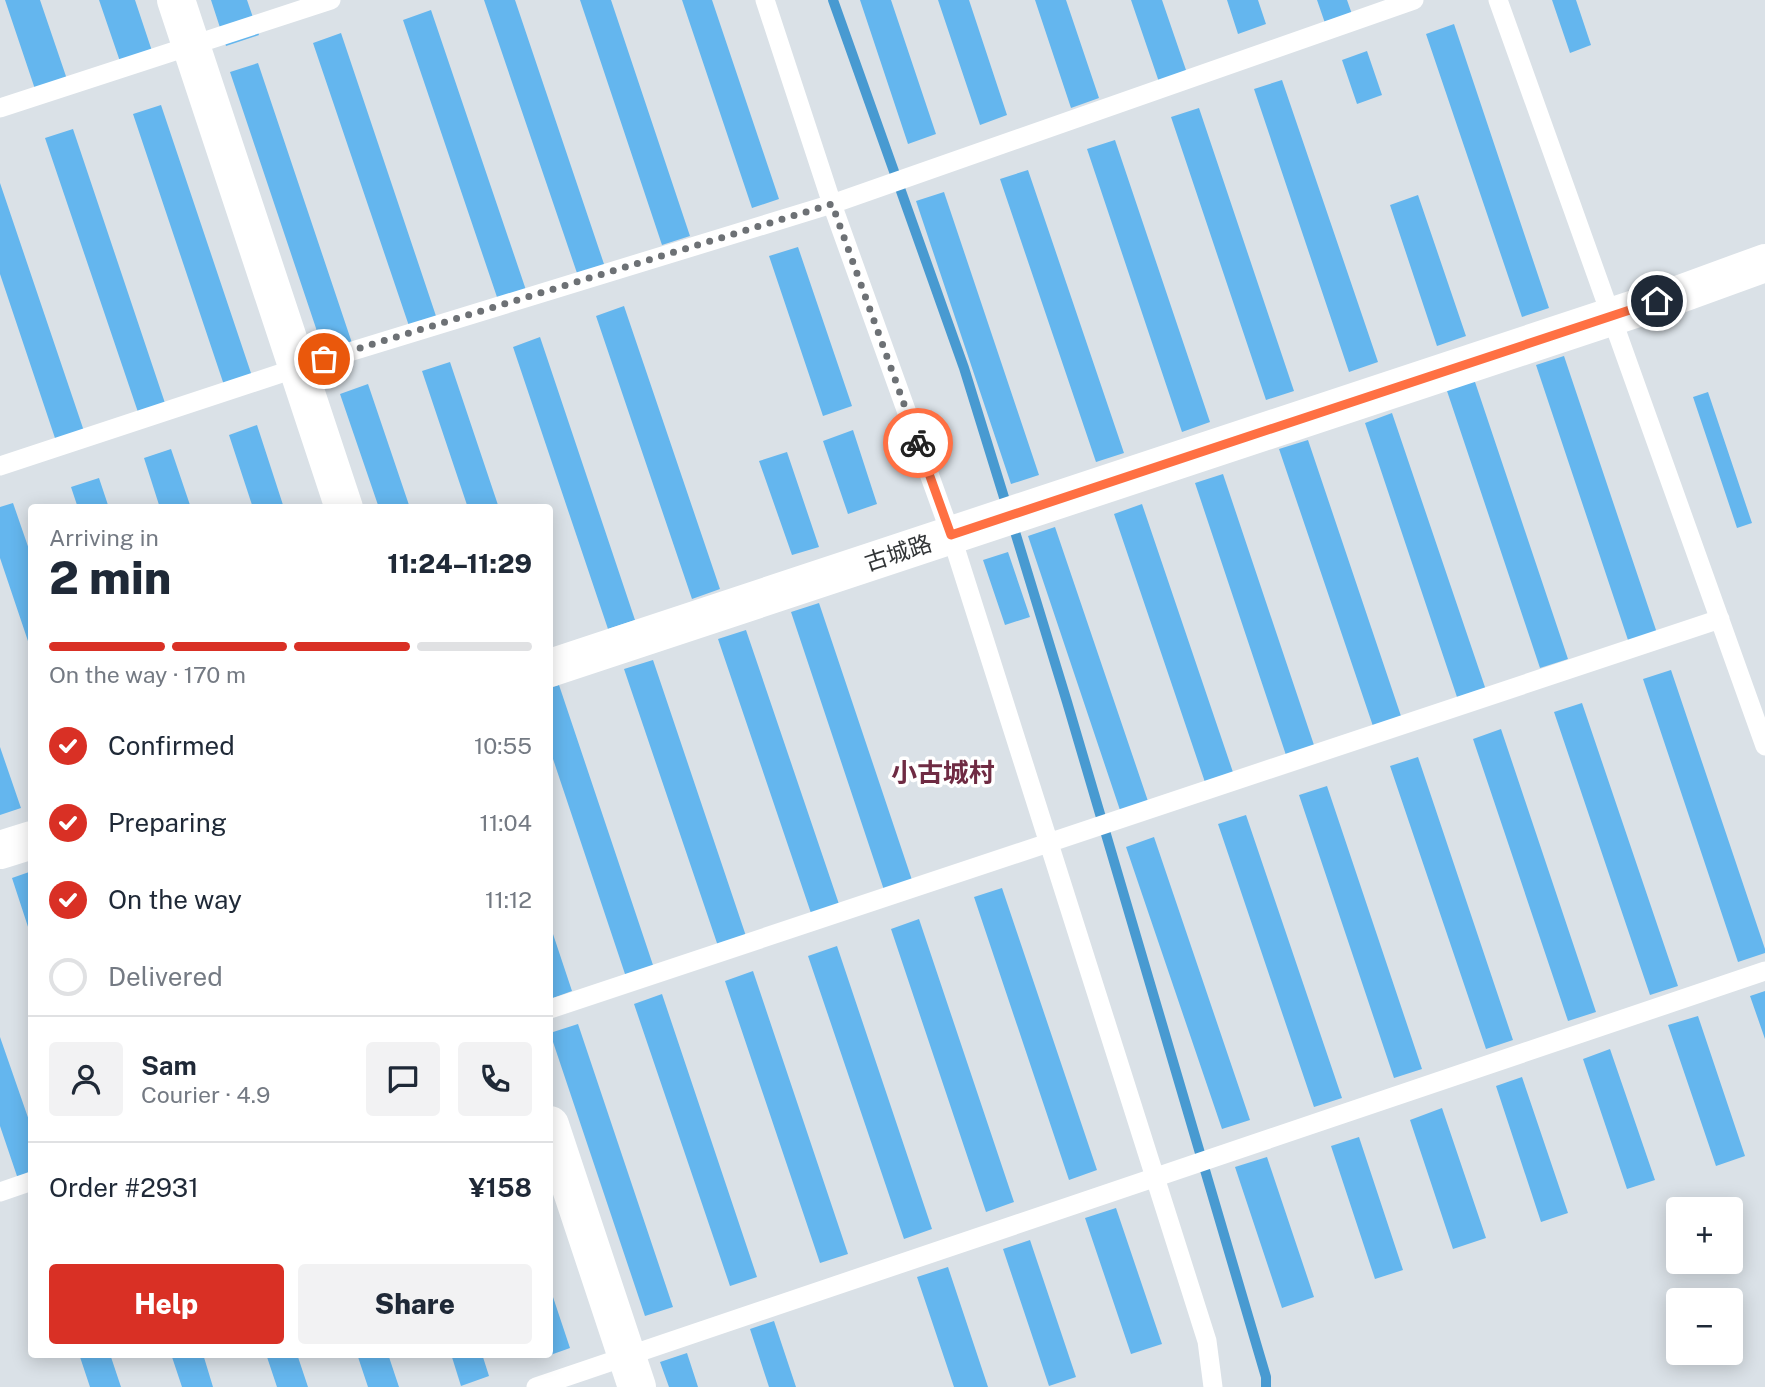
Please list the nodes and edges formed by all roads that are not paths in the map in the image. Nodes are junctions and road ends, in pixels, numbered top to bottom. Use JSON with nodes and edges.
{"nodes":[{"id":1,"x":176,"y":0,"type":"edge"},
{"id":2,"x":331,"y":0,"type":"edge"},
{"id":3,"x":765,"y":0,"type":"edge"},
{"id":4,"x":1414,"y":0,"type":"edge"},
{"id":5,"x":1499,"y":0,"type":"edge"},
{"id":6,"x":191,"y":45,"type":"junction"},
{"id":7,"x":0,"y":108,"type":"edge"},
{"id":8,"x":832,"y":204,"type":"junction"},
{"id":9,"x":1765,"y":263,"type":"edge"},
{"id":10,"x":1611,"y":316,"type":"junction"},
{"id":11,"x":298,"y":368,"type":"junction"},
{"id":12,"x":0,"y":466,"type":"edge"},
{"id":13,"x":343,"y":504,"type":"edge"},
{"id":14,"x":951,"y":535,"type":"junction"},
{"id":15,"x":1720,"y":619,"type":"junction"},
{"id":16,"x":553,"y":667,"type":"edge"},
{"id":17,"x":1765,"y":746,"type":"edge"},
{"id":18,"x":28,"y":841,"type":"edge"},
{"id":19,"x":1048,"y":843,"type":"junction"},
{"id":20,"x":0,"y":850,"type":"edge"},
{"id":21,"x":1765,"y":971,"type":"edge"},
{"id":22,"x":553,"y":1008,"type":"edge"},
{"id":23,"x":553,"y":1134,"type":"edge"},
{"id":24,"x":1155,"y":1177,"type":"junction"},
{"id":25,"x":28,"y":1182,"type":"edge"},
{"id":26,"x":0,"y":1192,"type":"edge"},
{"id":27,"x":632,"y":1372,"type":"edge"},
{"id":28,"x":536,"y":1387,"type":"edge"},
{"id":29,"x":1213,"y":1387,"type":"edge"}],
"edges":[{"from":1,"to":6,"type":"street"},
{"from":2,"to":6,"type":"lane"},
{"from":3,"to":8,"type":"lane"},
{"from":4,"to":8,"type":"lane"},
{"from":5,"to":10,"type":"lane"},
{"from":6,"to":7,"type":"lane"},
{"from":6,"to":11,"type":"street"},
{"from":8,"to":11,"type":"lane"},
{"from":8,"to":14,"type":"lane"},
{"from":9,"to":10,"type":"street","name":"古城路"},
{"from":10,"to":14,"type":"street","name":"古城路"},
{"from":10,"to":15,"type":"lane"},
{"from":11,"to":12,"type":"lane"},
{"from":11,"to":13,"type":"street"},
{"from":14,"to":16,"type":"street","name":"古城路"},
{"from":14,"to":19,"type":"lane"},
{"from":15,"to":17,"type":"lane"},
{"from":15,"to":19,"type":"lane"},
{"from":18,"to":20,"type":"street"},
{"from":19,"to":22,"type":"lane"},
{"from":19,"to":24,"type":"lane"},
{"from":21,"to":24,"type":"lane"},
{"from":23,"to":27,"type":"street"},
{"from":24,"to":27,"type":"lane"},
{"from":24,"to":29,"type":"lane"},
{"from":25,"to":26,"type":"lane"},
{"from":27,"to":28,"type":"lane"}]}
